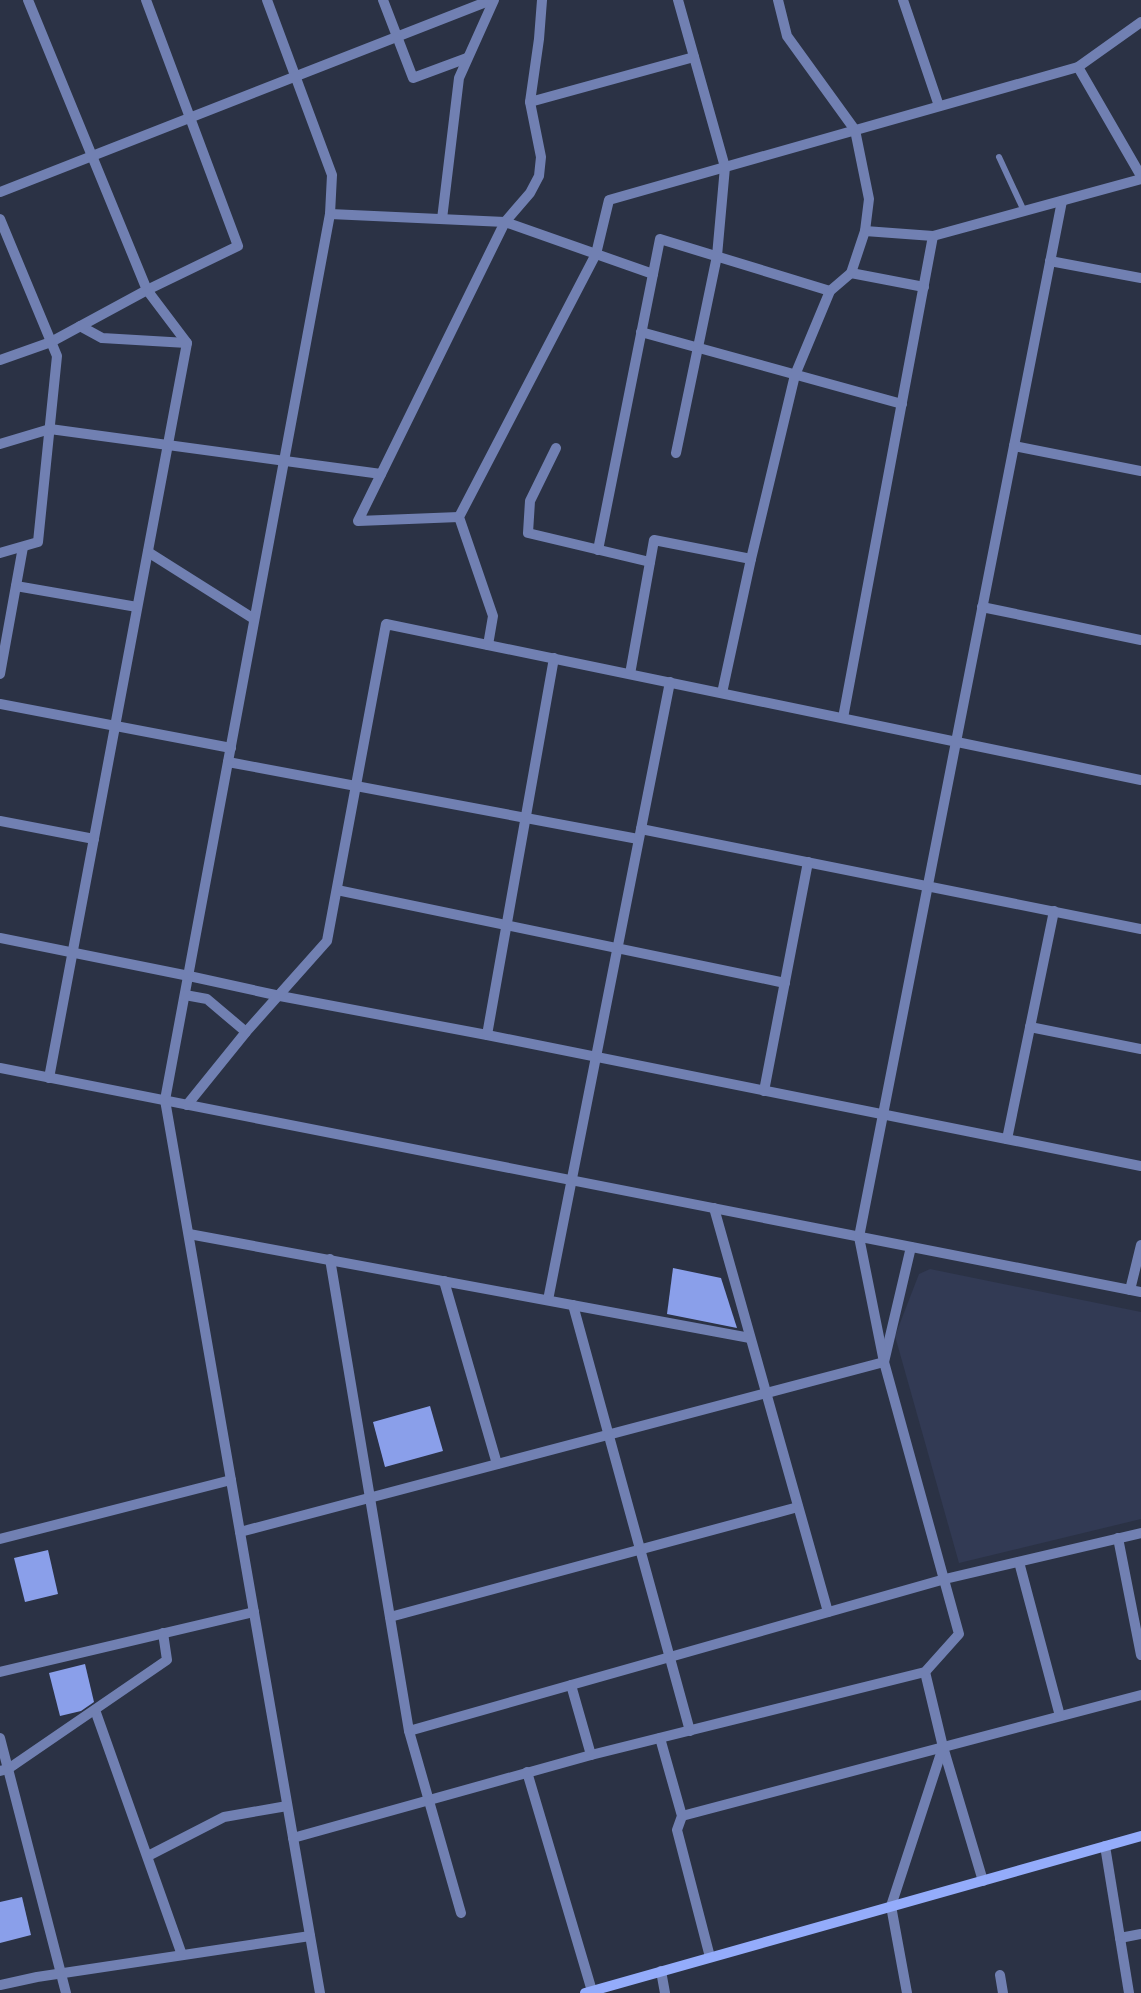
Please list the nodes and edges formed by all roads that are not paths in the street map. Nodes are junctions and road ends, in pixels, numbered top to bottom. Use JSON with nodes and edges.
{"nodes":[{"id":1,"x":28,"y":0,"type":"edge"},
{"id":2,"x":146,"y":0,"type":"edge"},
{"id":3,"x":267,"y":0,"type":"edge"},
{"id":4,"x":383,"y":0,"type":"edge"},
{"id":5,"x":493,"y":0,"type":"edge"},
{"id":6,"x":542,"y":0,"type":"edge"},
{"id":7,"x":678,"y":0,"type":"edge"},
{"id":8,"x":778,"y":0,"type":"edge"},
{"id":9,"x":903,"y":0,"type":"edge"},
{"id":10,"x":1141,"y":22,"type":"edge"},
{"id":11,"x":397,"y":37,"type":"junction"},
{"id":12,"x":694,"y":57,"type":"junction"},
{"id":13,"x":467,"y":58,"type":"junction"},
{"id":14,"x":1078,"y":67,"type":"junction"},
{"id":15,"x":295,"y":77,"type":"junction"},
{"id":16,"x":530,"y":102,"type":"junction"},
{"id":17,"x":939,"y":106,"type":"junction"},
{"id":18,"x":190,"y":118,"type":"junction"},
{"id":19,"x":855,"y":130,"type":"junction"},
{"id":20,"x":92,"y":156,"type":"junction"},
{"id":21,"x":999,"y":156,"type":"dead end"},
{"id":22,"x":725,"y":167,"type":"junction"},
{"id":23,"x":1141,"y":177,"type":"edge"},
{"id":24,"x":0,"y":192,"type":"edge"},
{"id":25,"x":1062,"y":201,"type":"junction"},
{"id":26,"x":1024,"y":211,"type":"junction"},
{"id":27,"x":330,"y":214,"type":"junction"},
{"id":28,"x":0,"y":219,"type":"edge"},
{"id":29,"x":442,"y":219,"type":"junction"},
{"id":30,"x":505,"y":222,"type":"junction"},
{"id":31,"x":865,"y":231,"type":"junction"},
{"id":32,"x":933,"y":236,"type":"junction"},
{"id":33,"x":596,"y":254,"type":"junction"},
{"id":34,"x":717,"y":256,"type":"junction"},
{"id":35,"x":1050,"y":261,"type":"junction"},
{"id":36,"x":851,"y":273,"type":"junction"},
{"id":37,"x":653,"y":274,"type":"junction"},
{"id":38,"x":1141,"y":278,"type":"edge"},
{"id":39,"x":924,"y":287,"type":"junction"},
{"id":40,"x":147,"y":290,"type":"junction"},
{"id":41,"x":830,"y":291,"type":"junction"},
{"id":42,"x":80,"y":326,"type":"junction"},
{"id":43,"x":641,"y":332,"type":"junction"},
{"id":44,"x":51,"y":342,"type":"junction"},
{"id":45,"x":187,"y":343,"type":"junction"},
{"id":46,"x":698,"y":348,"type":"junction"},
{"id":47,"x":0,"y":360,"type":"edge"},
{"id":48,"x":795,"y":375,"type":"junction"},
{"id":49,"x":902,"y":404,"type":"junction"},
{"id":50,"x":50,"y":429,"type":"junction"},
{"id":51,"x":0,"y":444,"type":"edge"},
{"id":52,"x":168,"y":445,"type":"junction"},
{"id":53,"x":1014,"y":446,"type":"junction"},
{"id":54,"x":556,"y":448,"type":"dead end"},
{"id":55,"x":676,"y":453,"type":"dead end"},
{"id":56,"x":284,"y":461,"type":"junction"},
{"id":57,"x":1141,"y":471,"type":"edge"},
{"id":58,"x":381,"y":474,"type":"junction"},
{"id":59,"x":459,"y":518,"type":"junction"},
{"id":60,"x":23,"y":547,"type":"junction"},
{"id":61,"x":598,"y":550,"type":"junction"},
{"id":62,"x":148,"y":552,"type":"junction"},
{"id":63,"x":0,"y":554,"type":"edge"},
{"id":64,"x":751,"y":559,"type":"junction"},
{"id":65,"x":650,"y":562,"type":"junction"},
{"id":66,"x":16,"y":586,"type":"junction"},
{"id":67,"x":137,"y":607,"type":"junction"},
{"id":68,"x":982,"y":607,"type":"junction"},
{"id":69,"x":254,"y":619,"type":"junction"},
{"id":70,"x":1141,"y":640,"type":"edge"},
{"id":71,"x":488,"y":645,"type":"junction"},
{"id":72,"x":554,"y":658,"type":"junction"},
{"id":73,"x":0,"y":674,"type":"edge"},
{"id":74,"x":630,"y":674,"type":"junction"},
{"id":75,"x":670,"y":682,"type":"junction"},
{"id":76,"x":722,"y":693,"type":"junction"},
{"id":77,"x":0,"y":704,"type":"edge"},
{"id":78,"x":843,"y":718,"type":"junction"},
{"id":79,"x":115,"y":726,"type":"junction"},
{"id":80,"x":956,"y":741,"type":"junction"},
{"id":81,"x":231,"y":748,"type":"junction"},
{"id":82,"x":228,"y":762,"type":"junction"},
{"id":83,"x":1141,"y":780,"type":"edge"},
{"id":84,"x":356,"y":786,"type":"junction"},
{"id":85,"x":526,"y":818,"type":"junction"},
{"id":86,"x":0,"y":821,"type":"edge"},
{"id":87,"x":640,"y":834,"type":"junction"},
{"id":88,"x":94,"y":839,"type":"junction"},
{"id":89,"x":808,"y":862,"type":"junction"},
{"id":90,"x":928,"y":886,"type":"junction"},
{"id":91,"x":336,"y":890,"type":"junction"},
{"id":92,"x":1054,"y":911,"type":"junction"},
{"id":93,"x":507,"y":925,"type":"junction"},
{"id":94,"x":1141,"y":929,"type":"edge"},
{"id":95,"x":0,"y":938,"type":"edge"},
{"id":96,"x":617,"y":948,"type":"junction"},
{"id":97,"x":72,"y":953,"type":"junction"},
{"id":98,"x":189,"y":976,"type":"junction"},
{"id":99,"x":784,"y":983,"type":"junction"},
{"id":100,"x":185,"y":995,"type":"junction"},
{"id":101,"x":280,"y":996,"type":"junction"},
{"id":102,"x":1030,"y":1027,"type":"junction"},
{"id":103,"x":246,"y":1032,"type":"junction"},
{"id":104,"x":487,"y":1036,"type":"junction"},
{"id":105,"x":1141,"y":1049,"type":"edge"},
{"id":106,"x":596,"y":1057,"type":"junction"},
{"id":107,"x":0,"y":1068,"type":"edge"},
{"id":108,"x":49,"y":1078,"type":"junction"},
{"id":109,"x":764,"y":1091,"type":"junction"},
{"id":110,"x":166,"y":1100,"type":"junction"},
{"id":111,"x":187,"y":1105,"type":"junction"},
{"id":112,"x":883,"y":1114,"type":"junction"},
{"id":113,"x":1007,"y":1139,"type":"junction"},
{"id":114,"x":1141,"y":1166,"type":"edge"},
{"id":115,"x":571,"y":1180,"type":"junction"},
{"id":116,"x":714,"y":1208,"type":"junction"},
{"id":117,"x":188,"y":1234,"type":"junction"},
{"id":118,"x":859,"y":1237,"type":"junction"},
{"id":119,"x":1141,"y":1245,"type":"edge"},
{"id":120,"x":911,"y":1247,"type":"junction"},
{"id":121,"x":330,"y":1259,"type":"junction"},
{"id":122,"x":444,"y":1281,"type":"junction"},
{"id":123,"x":1130,"y":1290,"type":"junction"},
{"id":124,"x":1141,"y":1292,"type":"edge"},
{"id":125,"x":548,"y":1300,"type":"junction"},
{"id":126,"x":574,"y":1305,"type":"junction"},
{"id":127,"x":750,"y":1338,"type":"junction"},
{"id":128,"x":884,"y":1362,"type":"junction"},
{"id":129,"x":766,"y":1393,"type":"junction"},
{"id":130,"x":609,"y":1435,"type":"junction"},
{"id":131,"x":497,"y":1464,"type":"junction"},
{"id":132,"x":231,"y":1480,"type":"junction"},
{"id":133,"x":370,"y":1498,"type":"junction"},
{"id":134,"x":798,"y":1507,"type":"junction"},
{"id":135,"x":240,"y":1532,"type":"junction"},
{"id":136,"x":1141,"y":1533,"type":"edge"},
{"id":137,"x":1118,"y":1538,"type":"junction"},
{"id":138,"x":0,"y":1539,"type":"edge"},
{"id":139,"x":640,"y":1550,"type":"junction"},
{"id":140,"x":1019,"y":1562,"type":"junction"},
{"id":141,"x":945,"y":1579,"type":"junction"},
{"id":142,"x":254,"y":1612,"type":"junction"},
{"id":143,"x":828,"y":1612,"type":"junction"},
{"id":144,"x":390,"y":1617,"type":"junction"},
{"id":145,"x":163,"y":1633,"type":"junction"},
{"id":146,"x":1141,"y":1656,"type":"edge"},
{"id":147,"x":670,"y":1657,"type":"junction"},
{"id":148,"x":0,"y":1672,"type":"edge"},
{"id":149,"x":925,"y":1672,"type":"junction"},
{"id":150,"x":571,"y":1685,"type":"junction"},
{"id":151,"x":1141,"y":1695,"type":"edge"},
{"id":152,"x":95,"y":1710,"type":"junction"},
{"id":153,"x":1060,"y":1716,"type":"junction"},
{"id":154,"x":409,"y":1730,"type":"junction"},
{"id":155,"x":690,"y":1731,"type":"junction"},
{"id":156,"x":0,"y":1738,"type":"edge"},
{"id":157,"x":660,"y":1738,"type":"junction"},
{"id":158,"x":943,"y":1747,"type":"junction"},
{"id":159,"x":591,"y":1755,"type":"junction"},
{"id":160,"x":4,"y":1770,"type":"edge"},
{"id":161,"x":527,"y":1772,"type":"junction"},
{"id":162,"x":429,"y":1800,"type":"junction"},
{"id":163,"x":288,"y":1806,"type":"junction"},
{"id":164,"x":682,"y":1816,"type":"junction"},
{"id":165,"x":1141,"y":1836,"type":"edge"},
{"id":166,"x":293,"y":1838,"type":"junction"},
{"id":167,"x":1105,"y":1846,"type":"junction"},
{"id":168,"x":148,"y":1856,"type":"junction"},
{"id":169,"x":983,"y":1881,"type":"junction"},
{"id":170,"x":891,"y":1906,"type":"junction"},
{"id":171,"x":461,"y":1913,"type":"dead end"},
{"id":172,"x":1141,"y":1934,"type":"edge"},
{"id":173,"x":310,"y":1936,"type":"junction"},
{"id":174,"x":1120,"y":1938,"type":"junction"},
{"id":175,"x":182,"y":1955,"type":"junction"},
{"id":176,"x":710,"y":1957,"type":"junction"},
{"id":177,"x":661,"y":1971,"type":"junction"},
{"id":178,"x":61,"y":1974,"type":"junction"},
{"id":179,"x":1000,"y":1975,"type":"dead end"},
{"id":180,"x":0,"y":1985,"type":"edge"},
{"id":181,"x":588,"y":1992,"type":"edge"},
{"id":182,"x":66,"y":1993,"type":"edge"},
{"id":183,"x":320,"y":1993,"type":"edge"},
{"id":184,"x":665,"y":1993,"type":"edge"},
{"id":185,"x":907,"y":1993,"type":"edge"},
{"id":186,"x":1003,"y":1993,"type":"edge"},
{"id":187,"x":1129,"y":1993,"type":"edge"}],
"edges":[{"from":1,"to":20,"type":"street"},
{"from":2,"to":18,"type":"street"},
{"from":3,"to":15,"type":"street"},
{"from":4,"to":11,"type":"street"},
{"from":5,"to":11,"type":"street"},
{"from":5,"to":13,"type":"street"},
{"from":6,"to":16,"type":"street"},
{"from":7,"to":12,"type":"street"},
{"from":8,"to":19,"type":"street"},
{"from":9,"to":17,"type":"street"},
{"from":10,"to":14,"type":"street"},
{"from":11,"to":13,"type":"street"},
{"from":11,"to":15,"type":"street"},
{"from":12,"to":16,"type":"street"},
{"from":12,"to":22,"type":"street"},
{"from":13,"to":29,"type":"street"},
{"from":14,"to":17,"type":"street"},
{"from":14,"to":23,"type":"street"},
{"from":15,"to":18,"type":"street"},
{"from":15,"to":27,"type":"street"},
{"from":16,"to":30,"type":"street"},
{"from":17,"to":19,"type":"street"},
{"from":18,"to":20,"type":"street"},
{"from":18,"to":40,"type":"street"},
{"from":19,"to":22,"type":"street"},
{"from":19,"to":31,"type":"street"},
{"from":20,"to":24,"type":"street"},
{"from":20,"to":40,"type":"street"},
{"from":21,"to":26,"type":"lane"},
{"from":22,"to":33,"type":"street"},
{"from":22,"to":34,"type":"street"},
{"from":23,"to":25,"type":"street"},
{"from":25,"to":26,"type":"street"},
{"from":25,"to":35,"type":"street"},
{"from":26,"to":32,"type":"street"},
{"from":27,"to":29,"type":"street"},
{"from":27,"to":56,"type":"street"},
{"from":28,"to":44,"type":"street"},
{"from":29,"to":30,"type":"street"},
{"from":30,"to":33,"type":"street"},
{"from":30,"to":58,"type":"street"},
{"from":31,"to":32,"type":"street"},
{"from":31,"to":36,"type":"street"},
{"from":32,"to":39,"type":"street"},
{"from":33,"to":37,"type":"street"},
{"from":33,"to":59,"type":"street"},
{"from":34,"to":37,"type":"street"},
{"from":34,"to":41,"type":"street"},
{"from":34,"to":46,"type":"street"},
{"from":35,"to":38,"type":"street"},
{"from":35,"to":53,"type":"street"},
{"from":36,"to":39,"type":"street"},
{"from":36,"to":41,"type":"street"},
{"from":37,"to":43,"type":"street"},
{"from":39,"to":49,"type":"street"},
{"from":40,"to":42,"type":"street"},
{"from":40,"to":45,"type":"street"},
{"from":41,"to":48,"type":"street"},
{"from":42,"to":44,"type":"street"},
{"from":42,"to":45,"type":"street"},
{"from":43,"to":46,"type":"street"},
{"from":43,"to":61,"type":"street"},
{"from":44,"to":47,"type":"street"},
{"from":44,"to":50,"type":"street"},
{"from":45,"to":52,"type":"street"},
{"from":46,"to":48,"type":"street"},
{"from":46,"to":55,"type":"street"},
{"from":48,"to":49,"type":"street"},
{"from":48,"to":64,"type":"street"},
{"from":49,"to":78,"type":"street"},
{"from":50,"to":51,"type":"street"},
{"from":50,"to":52,"type":"street"},
{"from":50,"to":60,"type":"street"},
{"from":52,"to":56,"type":"street"},
{"from":52,"to":62,"type":"street"},
{"from":53,"to":57,"type":"street"},
{"from":53,"to":68,"type":"street"},
{"from":54,"to":61,"type":"street"},
{"from":56,"to":58,"type":"street"},
{"from":56,"to":69,"type":"street"},
{"from":58,"to":59,"type":"street"},
{"from":59,"to":71,"type":"street"},
{"from":60,"to":63,"type":"street"},
{"from":60,"to":66,"type":"street"},
{"from":61,"to":65,"type":"street"},
{"from":62,"to":67,"type":"street"},
{"from":62,"to":69,"type":"street"},
{"from":64,"to":65,"type":"street"},
{"from":64,"to":76,"type":"street"},
{"from":65,"to":74,"type":"street"},
{"from":66,"to":67,"type":"street"},
{"from":66,"to":73,"type":"street"},
{"from":67,"to":79,"type":"street"},
{"from":68,"to":70,"type":"street"},
{"from":68,"to":80,"type":"street"},
{"from":69,"to":81,"type":"street"},
{"from":71,"to":72,"type":"street"},
{"from":71,"to":84,"type":"street"},
{"from":72,"to":74,"type":"street"},
{"from":72,"to":85,"type":"street"},
{"from":74,"to":75,"type":"street"},
{"from":75,"to":76,"type":"street"},
{"from":75,"to":87,"type":"street"},
{"from":76,"to":78,"type":"street"},
{"from":77,"to":79,"type":"street"},
{"from":78,"to":80,"type":"street"},
{"from":79,"to":81,"type":"street"},
{"from":79,"to":88,"type":"street"},
{"from":80,"to":83,"type":"street"},
{"from":80,"to":90,"type":"street"},
{"from":81,"to":82,"type":"street"},
{"from":82,"to":84,"type":"street"},
{"from":82,"to":98,"type":"street"},
{"from":84,"to":85,"type":"street"},
{"from":84,"to":91,"type":"street"},
{"from":85,"to":87,"type":"street"},
{"from":85,"to":93,"type":"street"},
{"from":86,"to":88,"type":"street"},
{"from":87,"to":89,"type":"street"},
{"from":87,"to":96,"type":"street"},
{"from":88,"to":97,"type":"street"},
{"from":89,"to":90,"type":"street"},
{"from":89,"to":99,"type":"street"},
{"from":90,"to":92,"type":"street"},
{"from":90,"to":112,"type":"street"},
{"from":91,"to":93,"type":"street"},
{"from":91,"to":101,"type":"street"},
{"from":92,"to":94,"type":"street"},
{"from":92,"to":102,"type":"street"},
{"from":93,"to":96,"type":"street"},
{"from":93,"to":104,"type":"street"},
{"from":95,"to":97,"type":"street"},
{"from":96,"to":99,"type":"street"},
{"from":96,"to":106,"type":"street"},
{"from":97,"to":98,"type":"street"},
{"from":97,"to":108,"type":"street"},
{"from":98,"to":100,"type":"street"},
{"from":98,"to":101,"type":"street"},
{"from":99,"to":109,"type":"street"},
{"from":100,"to":103,"type":"street"},
{"from":100,"to":110,"type":"street"},
{"from":101,"to":103,"type":"street"},
{"from":101,"to":104,"type":"street"},
{"from":102,"to":105,"type":"street"},
{"from":102,"to":113,"type":"street"},
{"from":103,"to":111,"type":"street"},
{"from":104,"to":106,"type":"street"},
{"from":106,"to":109,"type":"street"},
{"from":106,"to":115,"type":"street"},
{"from":107,"to":108,"type":"street"},
{"from":108,"to":110,"type":"street"},
{"from":109,"to":112,"type":"street"},
{"from":110,"to":111,"type":"street"},
{"from":110,"to":117,"type":"street"},
{"from":111,"to":115,"type":"street"},
{"from":112,"to":113,"type":"street"},
{"from":112,"to":118,"type":"street"},
{"from":113,"to":114,"type":"street"},
{"from":115,"to":116,"type":"street"},
{"from":115,"to":125,"type":"street"},
{"from":116,"to":118,"type":"street"},
{"from":116,"to":127,"type":"street"},
{"from":117,"to":121,"type":"street"},
{"from":117,"to":132,"type":"street"},
{"from":118,"to":120,"type":"street"},
{"from":118,"to":128,"type":"street"},
{"from":119,"to":123,"type":"street"},
{"from":120,"to":123,"type":"street"},
{"from":120,"to":128,"type":"street"},
{"from":121,"to":122,"type":"street"},
{"from":121,"to":133,"type":"street"},
{"from":122,"to":125,"type":"street"},
{"from":122,"to":131,"type":"street"},
{"from":123,"to":124,"type":"street"},
{"from":125,"to":126,"type":"street"},
{"from":126,"to":127,"type":"street"},
{"from":126,"to":130,"type":"street"},
{"from":127,"to":129,"type":"street"},
{"from":128,"to":129,"type":"street"},
{"from":128,"to":141,"type":"street"},
{"from":129,"to":130,"type":"street"},
{"from":129,"to":134,"type":"street"},
{"from":130,"to":131,"type":"street"},
{"from":130,"to":139,"type":"street"},
{"from":131,"to":133,"type":"street"},
{"from":132,"to":135,"type":"street"},
{"from":132,"to":138,"type":"street"},
{"from":133,"to":135,"type":"street"},
{"from":133,"to":144,"type":"street"},
{"from":134,"to":139,"type":"street"},
{"from":134,"to":143,"type":"street"},
{"from":135,"to":142,"type":"street"},
{"from":136,"to":137,"type":"street"},
{"from":137,"to":140,"type":"street"},
{"from":137,"to":146,"type":"street"},
{"from":139,"to":144,"type":"street"},
{"from":139,"to":147,"type":"street"},
{"from":140,"to":141,"type":"street"},
{"from":140,"to":153,"type":"street"},
{"from":141,"to":143,"type":"street"},
{"from":141,"to":149,"type":"street"},
{"from":142,"to":145,"type":"street"},
{"from":142,"to":163,"type":"street"},
{"from":143,"to":147,"type":"street"},
{"from":144,"to":154,"type":"street"},
{"from":145,"to":148,"type":"street"},
{"from":145,"to":152,"type":"street"},
{"from":147,"to":150,"type":"street"},
{"from":147,"to":155,"type":"street"},
{"from":149,"to":155,"type":"street"},
{"from":149,"to":158,"type":"street"},
{"from":150,"to":154,"type":"street"},
{"from":150,"to":159,"type":"street"},
{"from":151,"to":153,"type":"street"},
{"from":152,"to":160,"type":"street"},
{"from":152,"to":168,"type":"street"},
{"from":153,"to":158,"type":"street"},
{"from":154,"to":162,"type":"street"},
{"from":155,"to":157,"type":"street"},
{"from":156,"to":160,"type":"street"},
{"from":157,"to":159,"type":"street"},
{"from":157,"to":164,"type":"street"},
{"from":158,"to":164,"type":"street"},
{"from":158,"to":169,"type":"street"},
{"from":158,"to":170,"type":"street"},
{"from":159,"to":161,"type":"street"},
{"from":160,"to":178,"type":"street"},
{"from":161,"to":162,"type":"street"},
{"from":161,"to":181,"type":"street"},
{"from":162,"to":166,"type":"street"},
{"from":162,"to":171,"type":"street"},
{"from":163,"to":166,"type":"street"},
{"from":163,"to":168,"type":"street"},
{"from":164,"to":176,"type":"street"},
{"from":165,"to":167,"type":"street"},
{"from":166,"to":173,"type":"street"},
{"from":167,"to":169,"type":"street"},
{"from":167,"to":174,"type":"street"},
{"from":168,"to":175,"type":"street"},
{"from":169,"to":170,"type":"street"},
{"from":170,"to":176,"type":"street"},
{"from":170,"to":185,"type":"street"},
{"from":172,"to":174,"type":"street"},
{"from":173,"to":175,"type":"street"},
{"from":173,"to":183,"type":"street"},
{"from":174,"to":187,"type":"street"},
{"from":175,"to":178,"type":"street"},
{"from":176,"to":177,"type":"street"},
{"from":177,"to":181,"type":"street"},
{"from":177,"to":184,"type":"street"},
{"from":178,"to":180,"type":"street"},
{"from":178,"to":182,"type":"street"},
{"from":179,"to":186,"type":"street"}]}
